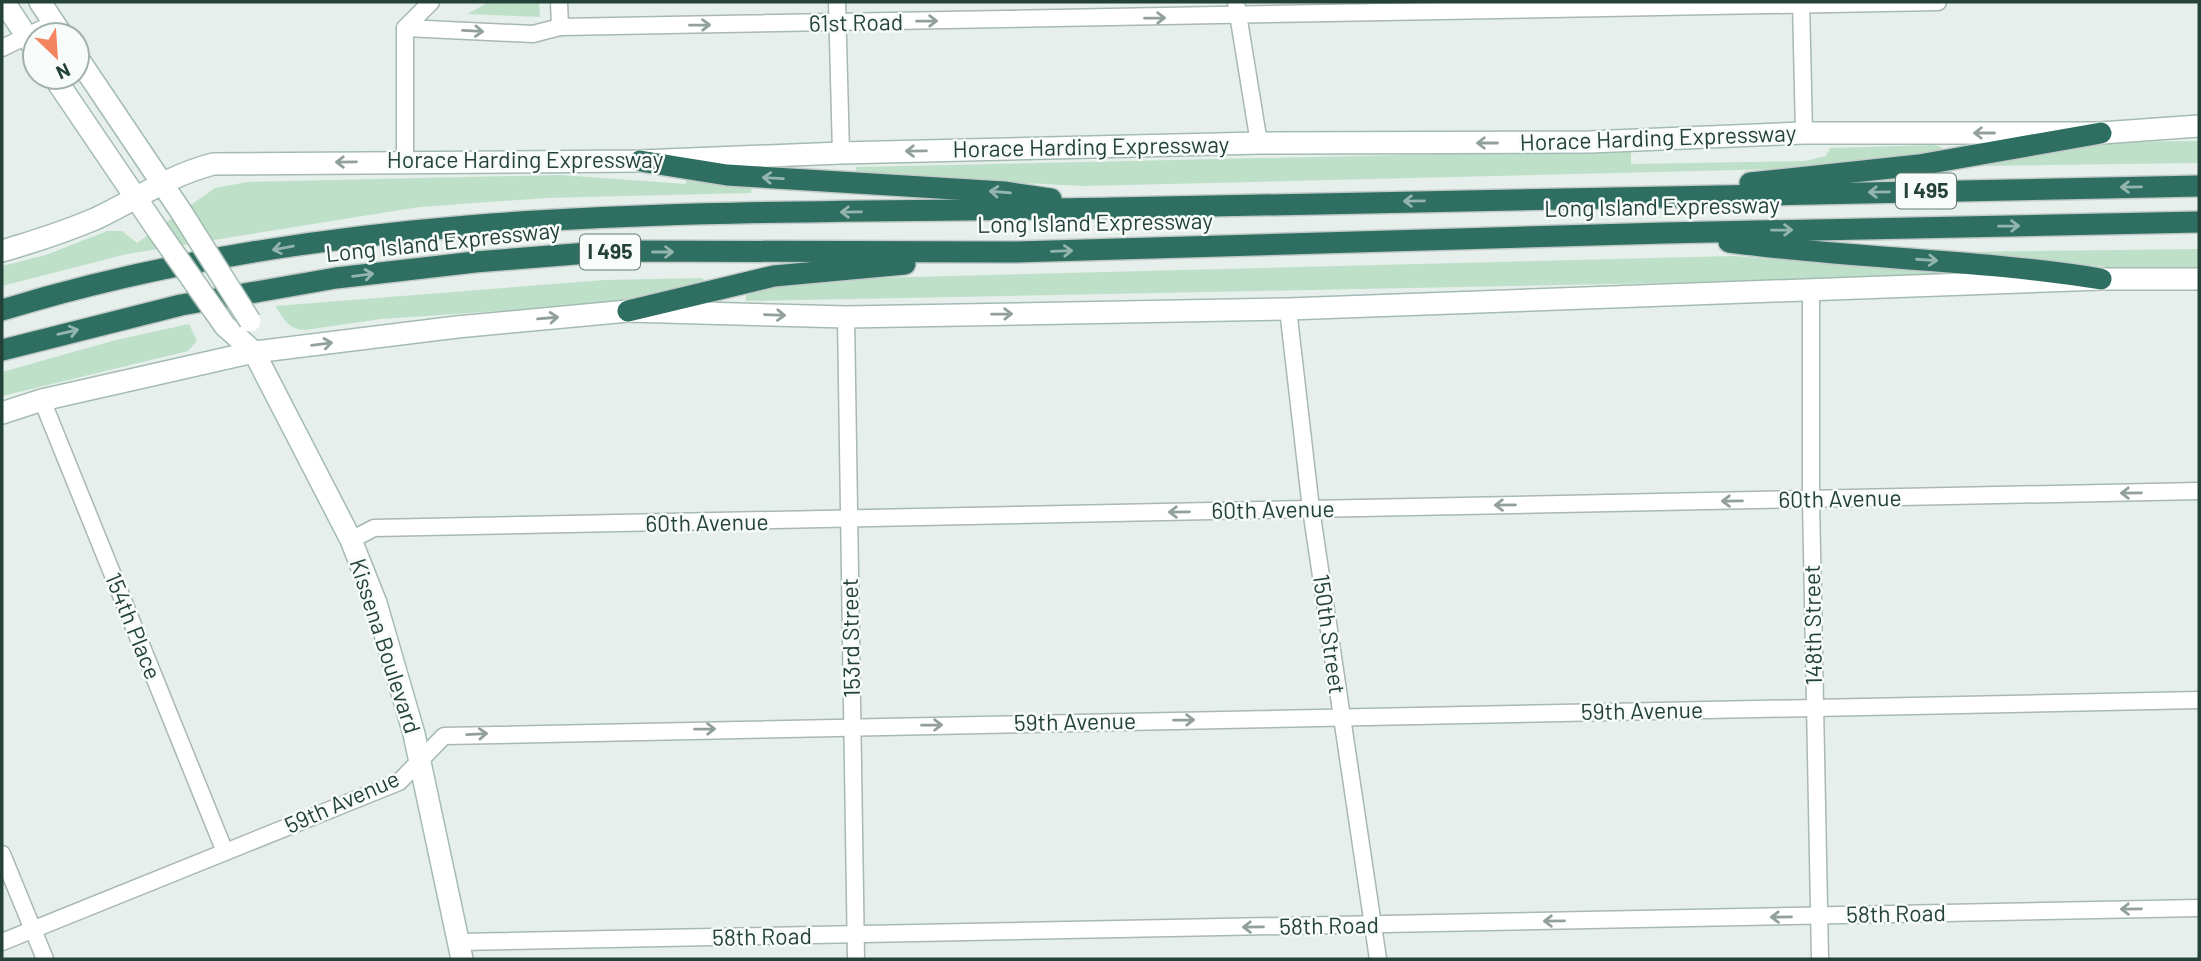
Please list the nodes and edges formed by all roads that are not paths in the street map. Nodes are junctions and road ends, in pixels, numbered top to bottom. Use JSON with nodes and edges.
{"nodes":[{"id":1,"x":4,"y":2,"type":"edge"},
{"id":2,"x":40,"y":2,"type":"edge"},
{"id":3,"x":431,"y":2,"type":"edge"},
{"id":4,"x":558,"y":2,"type":"edge"},
{"id":5,"x":837,"y":2,"type":"edge"},
{"id":6,"x":1938,"y":2,"type":"edge"},
{"id":7,"x":1801,"y":3,"type":"edge"},
{"id":8,"x":1596,"y":5,"type":"edge"},
{"id":9,"x":1396,"y":7,"type":"edge"},
{"id":10,"x":1237,"y":9,"type":"edge"},
{"id":11,"x":53,"y":21,"type":"edge"},
{"id":12,"x":838,"y":23,"type":"junction"},
{"id":13,"x":560,"y":27,"type":"junction"},
{"id":14,"x":21,"y":28,"type":"edge"},
{"id":15,"x":405,"y":29,"type":"junction"},
{"id":16,"x":21,"y":45,"type":"edge"},
{"id":17,"x":2,"y":48,"type":"edge"},
{"id":18,"x":91,"y":78,"type":"edge"},
{"id":19,"x":64,"y":91,"type":"edge"},
{"id":20,"x":2199,"y":126,"type":"edge"},
{"id":21,"x":1804,"y":133,"type":"junction"},
{"id":22,"x":2101,"y":133,"type":"junction"},
{"id":23,"x":1259,"y":143,"type":"junction"},
{"id":24,"x":841,"y":153,"type":"junction"},
{"id":25,"x":405,"y":161,"type":"junction"},
{"id":26,"x":640,"y":161,"type":"junction"},
{"id":27,"x":161,"y":182,"type":"junction"},
{"id":28,"x":2199,"y":186,"type":"edge"},
{"id":29,"x":136,"y":196,"type":"junction"},
{"id":30,"x":1654,"y":196,"type":"junction"},
{"id":31,"x":1116,"y":208,"type":"junction"},
{"id":32,"x":2199,"y":222,"type":"edge"},
{"id":33,"x":1664,"y":233,"type":"junction"},
{"id":34,"x":2,"y":251,"type":"edge"},
{"id":35,"x":1014,"y":252,"type":"junction"},
{"id":36,"x":2101,"y":279,"type":"junction"},
{"id":37,"x":2199,"y":279,"type":"edge"},
{"id":38,"x":1811,"y":291,"type":"junction"},
{"id":39,"x":1288,"y":309,"type":"junction"},
{"id":40,"x":2,"y":310,"type":"edge"},
{"id":41,"x":628,"y":311,"type":"junction"},
{"id":42,"x":846,"y":317,"type":"junction"},
{"id":43,"x":2,"y":350,"type":"edge"},
{"id":44,"x":254,"y":352,"type":"junction"},
{"id":45,"x":42,"y":400,"type":"junction"},
{"id":46,"x":2,"y":413,"type":"edge"},
{"id":47,"x":2199,"y":491,"type":"edge"},
{"id":48,"x":1811,"y":500,"type":"junction"},
{"id":49,"x":1311,"y":509,"type":"junction"},
{"id":50,"x":849,"y":520,"type":"junction"},
{"id":51,"x":351,"y":540,"type":"junction"},
{"id":52,"x":2199,"y":700,"type":"edge"},
{"id":53,"x":1815,"y":708,"type":"junction"},
{"id":54,"x":1342,"y":717,"type":"junction"},
{"id":55,"x":852,"y":727,"type":"junction"},
{"id":56,"x":420,"y":761,"type":"junction"},
{"id":57,"x":225,"y":852,"type":"junction"},
{"id":58,"x":2,"y":854,"type":"edge"},
{"id":59,"x":2199,"y":908,"type":"edge"},
{"id":60,"x":1819,"y":916,"type":"junction"},
{"id":61,"x":1373,"y":925,"type":"junction"},
{"id":62,"x":33,"y":930,"type":"junction"},
{"id":63,"x":856,"y":935,"type":"junction"},
{"id":64,"x":2,"y":942,"type":"edge"},
{"id":65,"x":461,"y":951,"type":"edge"},
{"id":66,"x":45,"y":959,"type":"edge"},
{"id":67,"x":856,"y":959,"type":"edge"},
{"id":68,"x":1377,"y":959,"type":"edge"},
{"id":69,"x":1820,"y":959,"type":"edge"}],
"edges":[{"from":1,"to":14,"type":"main road"},
{"from":2,"to":11,"type":"main road"},
{"from":3,"to":15,"type":"street"},
{"from":4,"to":13,"type":"street"},
{"from":5,"to":12,"type":"street"},
{"from":6,"to":7,"type":"street","name":"61st Road"},
{"from":7,"to":8,"type":"street","name":"61st Road"},
{"from":7,"to":21,"type":"street"},
{"from":8,"to":9,"type":"street","name":"61st Road"},
{"from":9,"to":10,"type":"street","name":"61st Road"},
{"from":12,"to":10,"type":"street","name":"61st Road","one_way":true},
{"from":10,"to":23,"type":"street"},
{"from":13,"to":12,"type":"street","name":"61st Road","one_way":true},
{"from":12,"to":24,"type":"street"},
{"from":15,"to":13,"type":"street","name":"61st Road","one_way":true},
{"from":15,"to":25,"type":"street"},
{"from":16,"to":17,"type":"street"},
{"from":18,"to":27,"type":"main road","name":"Kissena Boulevard"},
{"from":19,"to":29,"type":"main road","name":"Kissena Boulevard"},
{"from":20,"to":22,"type":"main road","name":"Horace Harding Expressway"},
{"from":22,"to":21,"type":"main road","name":"Horace Harding Expressway","one_way":true},
{"from":21,"to":23,"type":"main road","name":"Horace Harding Expressway","one_way":true},
{"from":22,"to":30,"type":"highway"},
{"from":23,"to":24,"type":"main road","name":"Horace Harding Expressway","one_way":true},
{"from":24,"to":26,"type":"main road","name":"Horace Harding Expressway"},
{"from":25,"to":26,"type":"main road","name":"Horace Harding Expressway"},
{"from":25,"to":27,"type":"main road","name":"Horace Harding Expressway","one_way":true},
{"from":31,"to":26,"type":"highway","one_way":true},
{"from":27,"to":29,"type":"main road","name":"Horace Harding Expressway"},
{"from":27,"to":44,"type":"main road","name":"Kissena Boulevard","bridge":true},
{"from":28,"to":30,"type":"highway","name":"Long Island Expressway","number":"I 495","one_way":true},
{"from":29,"to":34,"type":"main road","name":"Horace Harding Expressway"},
{"from":29,"to":44,"type":"main road","name":"Kissena Boulevard","bridge":true},
{"from":30,"to":31,"type":"highway","name":"Long Island Expressway","number":"I 495","one_way":true},
{"from":31,"to":40,"type":"highway","name":"Long Island Expressway","number":"I 495","one_way":true},
{"from":33,"to":32,"type":"highway","name":"Long Island Expressway","number":"I 495","one_way":true},
{"from":35,"to":33,"type":"highway","name":"Long Island Expressway","number":"I 495","one_way":true},
{"from":33,"to":36,"type":"highway","one_way":true},
{"from":35,"to":41,"type":"highway"},
{"from":43,"to":35,"type":"highway","name":"Long Island Expressway","number":"I 495","one_way":true},
{"from":36,"to":37,"type":"main road"},
{"from":36,"to":38,"type":"main road"},
{"from":38,"to":39,"type":"main road"},
{"from":38,"to":48,"type":"street","name":"148th Street"},
{"from":42,"to":39,"type":"main road","one_way":true},
{"from":39,"to":49,"type":"street","name":"150th Street"},
{"from":41,"to":42,"type":"main road","one_way":true},
{"from":44,"to":41,"type":"main road","one_way":true},
{"from":42,"to":50,"type":"street","name":"153rd Street"},
{"from":44,"to":45,"type":"main road"},
{"from":44,"to":51,"type":"main road","name":"Kissena Boulevard"},
{"from":45,"to":46,"type":"main road"},
{"from":45,"to":57,"type":"street","name":"154th Place"},
{"from":47,"to":48,"type":"street","name":"60th Avenue","one_way":true},
{"from":48,"to":49,"type":"street","name":"60th Avenue","one_way":true},
{"from":48,"to":53,"type":"street","name":"148th Street"},
{"from":49,"to":50,"type":"street","name":"60th Avenue","one_way":true},
{"from":49,"to":54,"type":"street","name":"150th Street"},
{"from":50,"to":51,"type":"street","name":"60th Avenue"},
{"from":50,"to":55,"type":"street","name":"153rd Street"},
{"from":51,"to":56,"type":"main road","name":"Kissena Boulevard"},
{"from":52,"to":53,"type":"street","name":"59th Avenue"},
{"from":53,"to":54,"type":"street","name":"59th Avenue"},
{"from":53,"to":60,"type":"street","name":"148th Street"},
{"from":55,"to":54,"type":"street","name":"59th Avenue","one_way":true},
{"from":54,"to":61,"type":"street","name":"150th Street"},
{"from":56,"to":55,"type":"street","name":"59th Avenue","one_way":true},
{"from":55,"to":63,"type":"street","name":"153rd Street"},
{"from":56,"to":57,"type":"street","name":"59th Avenue"},
{"from":56,"to":65,"type":"main road","name":"Kissena Boulevard"},
{"from":57,"to":62,"type":"street","name":"59th Avenue"},
{"from":58,"to":62,"type":"street"},
{"from":59,"to":60,"type":"street","name":"58th Road","one_way":true},
{"from":60,"to":61,"type":"street","name":"58th Road","one_way":true},
{"from":60,"to":69,"type":"street","name":"148th Street"},
{"from":61,"to":63,"type":"street","name":"58th Road","one_way":true},
{"from":61,"to":68,"type":"street","name":"150th Street"},
{"from":62,"to":64,"type":"street","name":"59th Avenue"},
{"from":62,"to":66,"type":"street"},
{"from":63,"to":65,"type":"street","name":"58th Road"},
{"from":63,"to":67,"type":"street","name":"153rd Street"}]}
